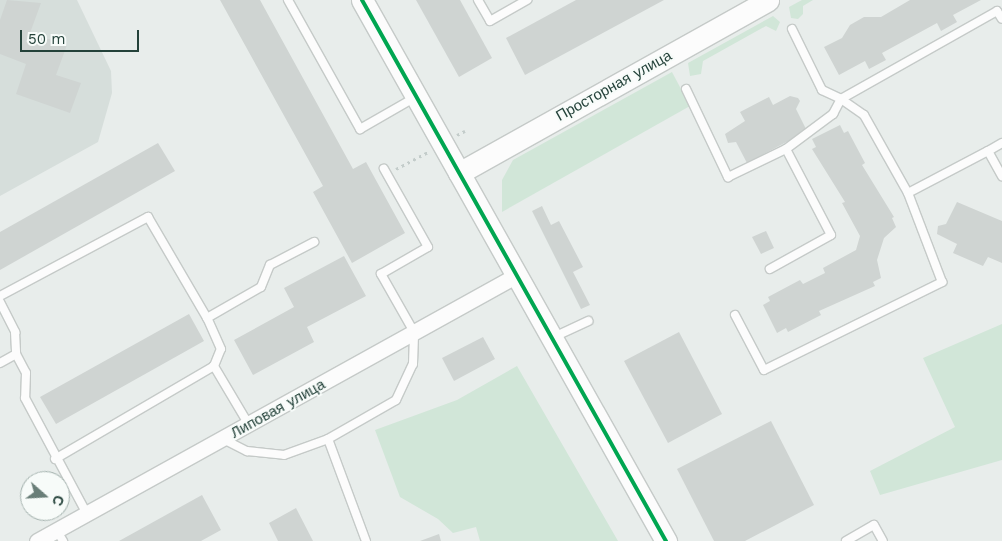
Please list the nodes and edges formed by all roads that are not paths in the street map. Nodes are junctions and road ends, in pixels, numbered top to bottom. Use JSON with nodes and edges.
{"nodes":[{"id":1,"x":288,"y":0,"type":"edge"},
{"id":2,"x":362,"y":0,"type":"edge"},
{"id":3,"x":478,"y":0,"type":"edge"},
{"id":4,"x":527,"y":0,"type":"edge"},
{"id":5,"x":768,"y":0,"type":"edge"},
{"id":6,"x":1002,"y":19,"type":"edge"},
{"id":7,"x":792,"y":29,"type":"dead end"},
{"id":8,"x":686,"y":89,"type":"dead end"},
{"id":9,"x":417,"y":96,"type":"junction"},
{"id":10,"x":841,"y":99,"type":"junction"},
{"id":11,"x":1002,"y":143,"type":"edge"},
{"id":12,"x":786,"y":149,"type":"junction"},
{"id":13,"x":988,"y":151,"type":"junction"},
{"id":14,"x":384,"y":169,"type":"dead end"},
{"id":15,"x":459,"y":173,"type":"junction"},
{"id":16,"x":1002,"y":176,"type":"edge"},
{"id":17,"x":908,"y":194,"type":"junction"},
{"id":18,"x":314,"y":242,"type":"dead end"},
{"id":19,"x":770,"y":269,"type":"dead end"},
{"id":20,"x":517,"y":274,"type":"junction"},
{"id":21,"x":0,"y":296,"type":"edge"},
{"id":22,"x":0,"y":302,"type":"edge"},
{"id":23,"x":735,"y":315,"type":"dead end"},
{"id":24,"x":207,"y":318,"type":"junction"},
{"id":25,"x":588,"y":321,"type":"dead end"},
{"id":26,"x":414,"y":332,"type":"junction"},
{"id":27,"x":552,"y":338,"type":"junction"},
{"id":28,"x":16,"y":354,"type":"junction"},
{"id":29,"x":0,"y":363,"type":"edge"},
{"id":30,"x":214,"y":366,"type":"junction"},
{"id":31,"x":249,"y":425,"type":"junction"},
{"id":32,"x":223,"y":439,"type":"junction"},
{"id":33,"x":328,"y":439,"type":"junction"},
{"id":34,"x":55,"y":459,"type":"junction"},
{"id":35,"x":87,"y":514,"type":"junction"},
{"id":36,"x":60,"y":536,"type":"edge"},
{"id":37,"x":37,"y":541,"type":"edge"},
{"id":38,"x":366,"y":541,"type":"edge"},
{"id":39,"x":666,"y":541,"type":"edge"},
{"id":40,"x":846,"y":541,"type":"edge"},
{"id":41,"x":883,"y":541,"type":"edge"}],
"edges":[{"from":1,"to":9,"type":"lane"},
{"from":2,"to":9,"type":"main road"},
{"from":3,"to":4,"type":"lane"},
{"from":5,"to":15,"type":"main road","name":"Просторная улица"},
{"from":6,"to":10,"type":"lane"},
{"from":7,"to":10,"type":"lane"},
{"from":8,"to":12,"type":"lane"},
{"from":9,"to":15,"type":"main road"},
{"from":10,"to":12,"type":"lane"},
{"from":10,"to":17,"type":"lane"},
{"from":11,"to":13,"type":"lane"},
{"from":12,"to":19,"type":"lane"},
{"from":13,"to":16,"type":"lane"},
{"from":13,"to":17,"type":"lane"},
{"from":14,"to":26,"type":"lane"},
{"from":15,"to":20,"type":"main road"},
{"from":17,"to":23,"type":"lane"},
{"from":18,"to":24,"type":"lane"},
{"from":20,"to":26,"type":"street","name":"Липовая улица"},
{"from":20,"to":27,"type":"main road"},
{"from":21,"to":24,"type":"lane"},
{"from":22,"to":28,"type":"lane"},
{"from":24,"to":30,"type":"lane"},
{"from":25,"to":27,"type":"lane"},
{"from":26,"to":31,"type":"street","name":"Липовая улица"},
{"from":26,"to":33,"type":"lane"},
{"from":27,"to":39,"type":"main road"},
{"from":28,"to":29,"type":"lane"},
{"from":28,"to":34,"type":"lane"},
{"from":30,"to":31,"type":"lane"},
{"from":30,"to":34,"type":"lane"},
{"from":31,"to":32,"type":"street","name":"Липовая улица"},
{"from":32,"to":33,"type":"lane"},
{"from":32,"to":35,"type":"street","name":"Липовая улица"},
{"from":33,"to":38,"type":"lane"},
{"from":34,"to":35,"type":"lane"},
{"from":35,"to":36,"type":"street","name":"Липовая улица"},
{"from":36,"to":37,"type":"street","name":"Липовая улица"},
{"from":40,"to":41,"type":"lane"}]}
